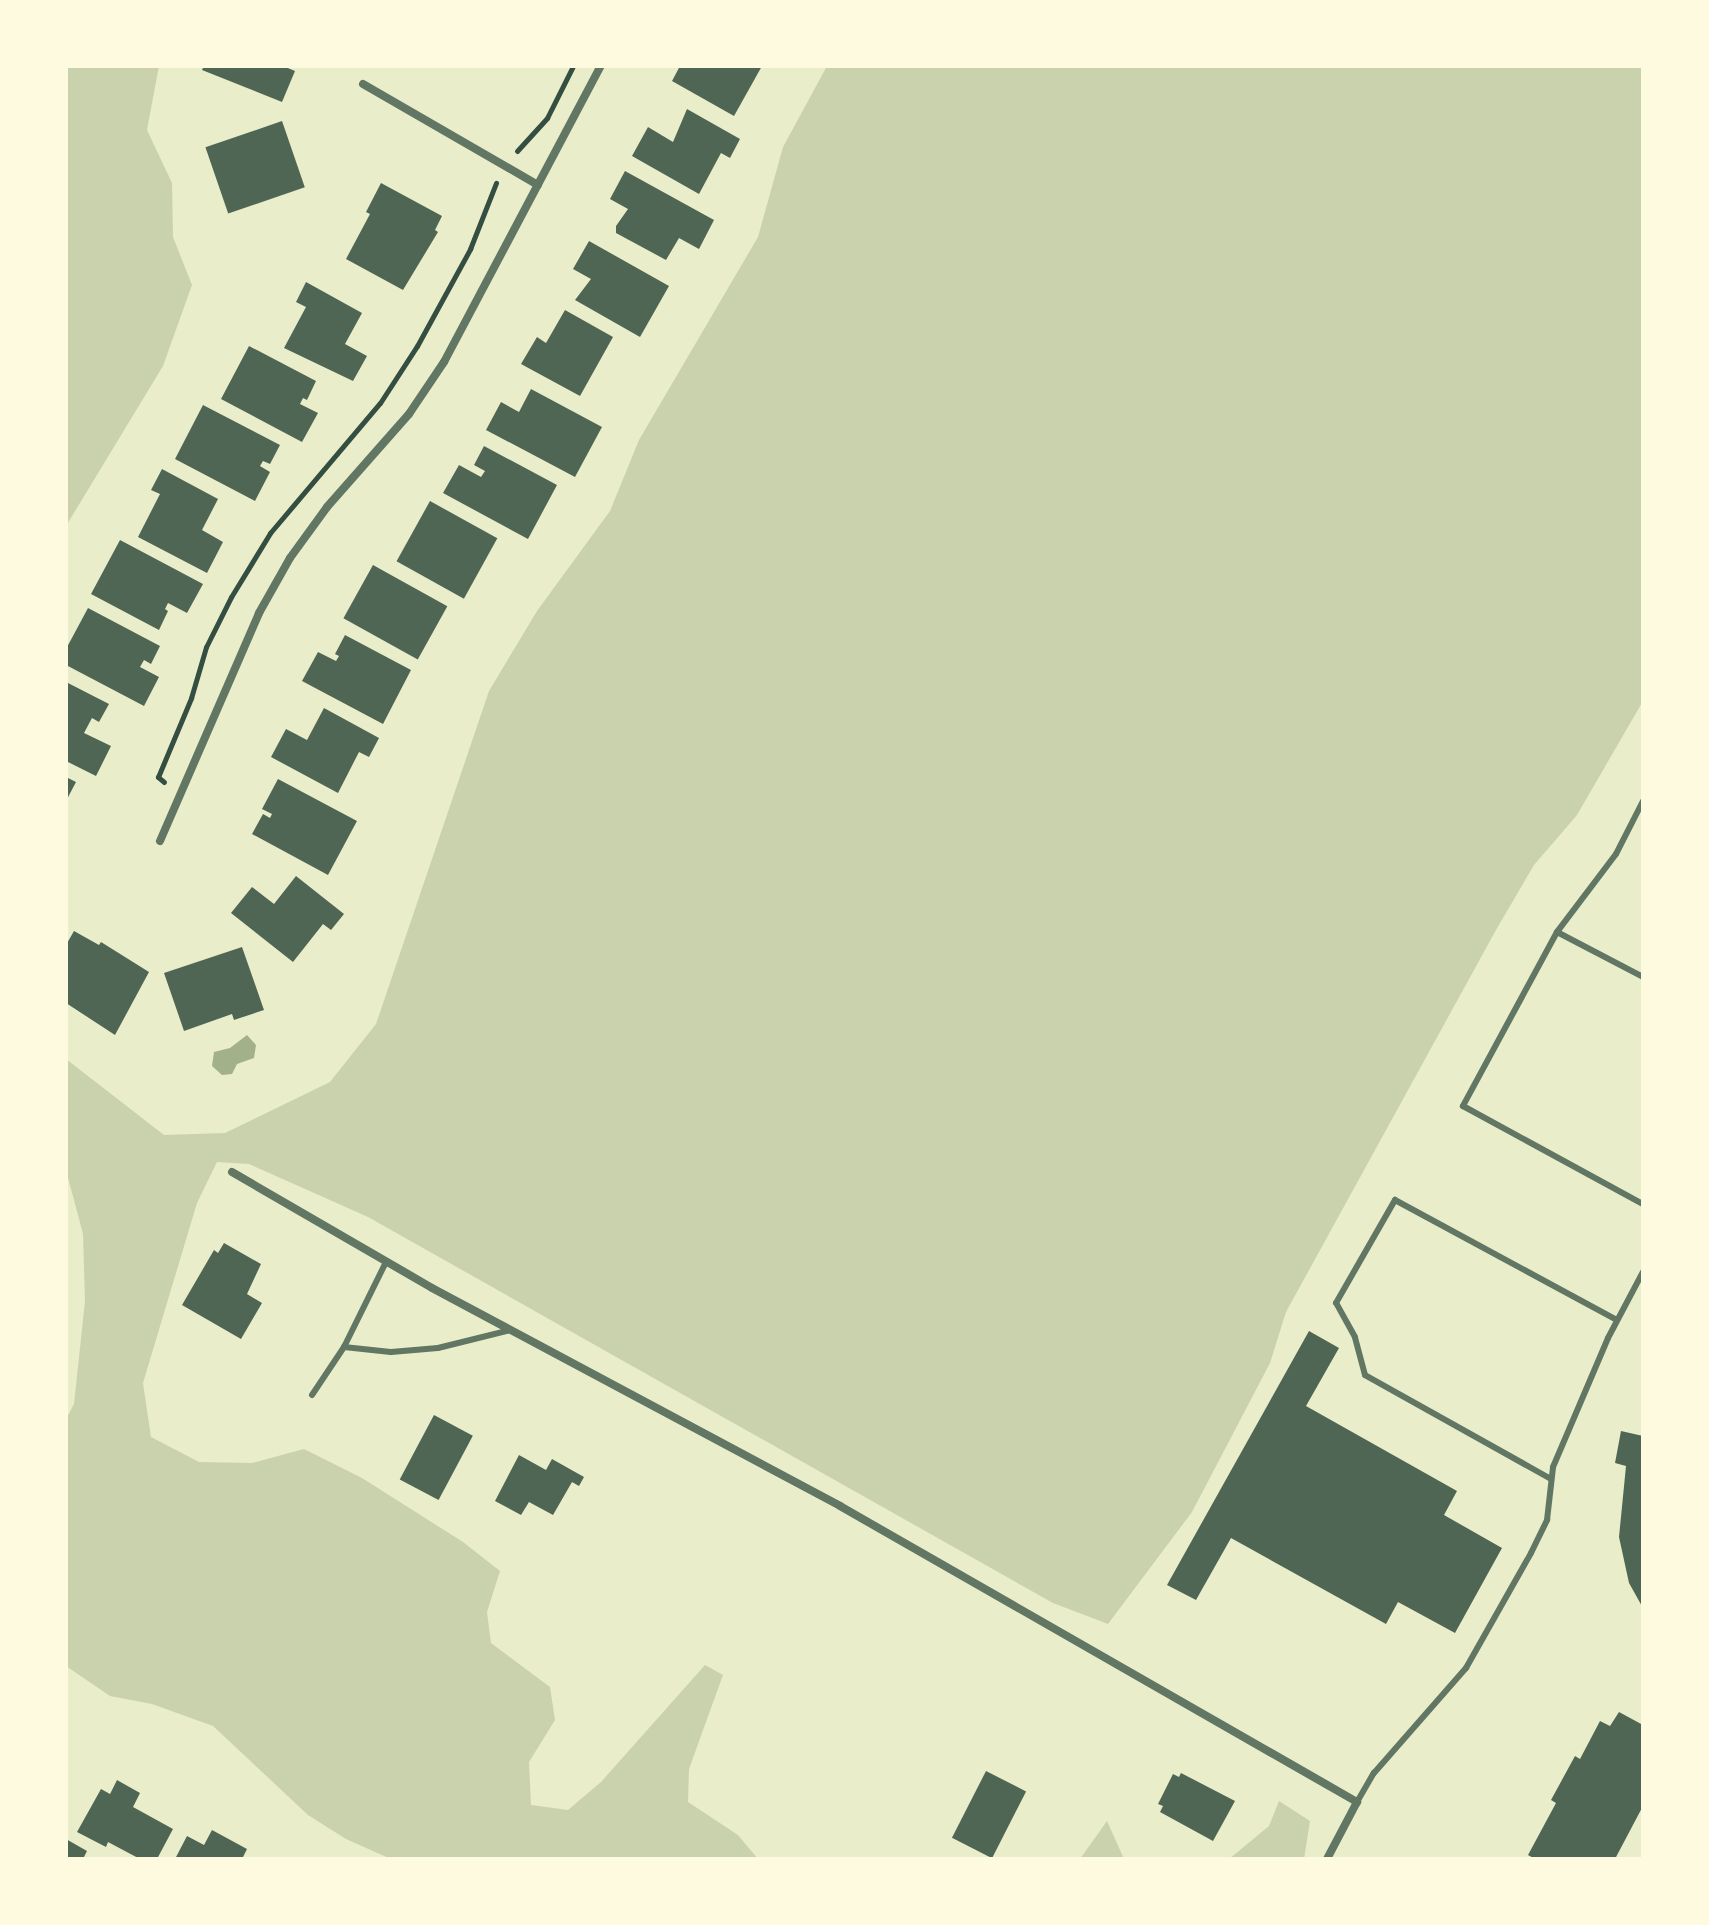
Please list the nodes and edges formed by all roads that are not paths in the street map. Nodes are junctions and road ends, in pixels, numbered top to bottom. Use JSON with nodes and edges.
{"nodes":[{"id":1,"x":601,"y":66,"type":"edge"},
{"id":2,"x":363,"y":84,"type":"dead end"},
{"id":3,"x":538,"y":185,"type":"junction"},
{"id":4,"x":1643,"y":801,"type":"edge"},
{"id":5,"x":160,"y":841,"type":"dead end"},
{"id":6,"x":1557,"y":932,"type":"junction"},
{"id":7,"x":1643,"y":977,"type":"edge"},
{"id":8,"x":232,"y":1172,"type":"dead end"},
{"id":9,"x":1643,"y":1204,"type":"edge"},
{"id":10,"x":386,"y":1262,"type":"junction"},
{"id":11,"x":1643,"y":1272,"type":"edge"},
{"id":12,"x":1634,"y":1288,"type":"junction"},
{"id":13,"x":1643,"y":1293,"type":"edge"},
{"id":14,"x":1617,"y":1320,"type":"junction"},
{"id":15,"x":510,"y":1330,"type":"junction"},
{"id":16,"x":344,"y":1347,"type":"junction"},
{"id":17,"x":312,"y":1395,"type":"dead end"},
{"id":18,"x":1551,"y":1479,"type":"junction"},
{"id":19,"x":1357,"y":1802,"type":"junction"},
{"id":20,"x":1327,"y":1859,"type":"edge"}],
"edges":[{"from":1,"to":3,"type":"street"},
{"from":2,"to":3,"type":"street"},
{"from":3,"to":5,"type":"street"},
{"from":4,"to":6,"type":"lane"},
{"from":6,"to":7,"type":"lane"},
{"from":6,"to":9,"type":"lane"},
{"from":8,"to":10,"type":"street"},
{"from":10,"to":15,"type":"street"},
{"from":10,"to":16,"type":"lane"},
{"from":11,"to":12,"type":"lane"},
{"from":12,"to":13,"type":"lane"},
{"from":12,"to":14,"type":"lane"},
{"from":14,"to":18,"type":"lane"},
{"from":14,"to":18,"type":"lane"},
{"from":15,"to":16,"type":"lane"},
{"from":15,"to":19,"type":"street"},
{"from":16,"to":17,"type":"lane"},
{"from":18,"to":19,"type":"lane"},
{"from":19,"to":20,"type":"street"}]}
